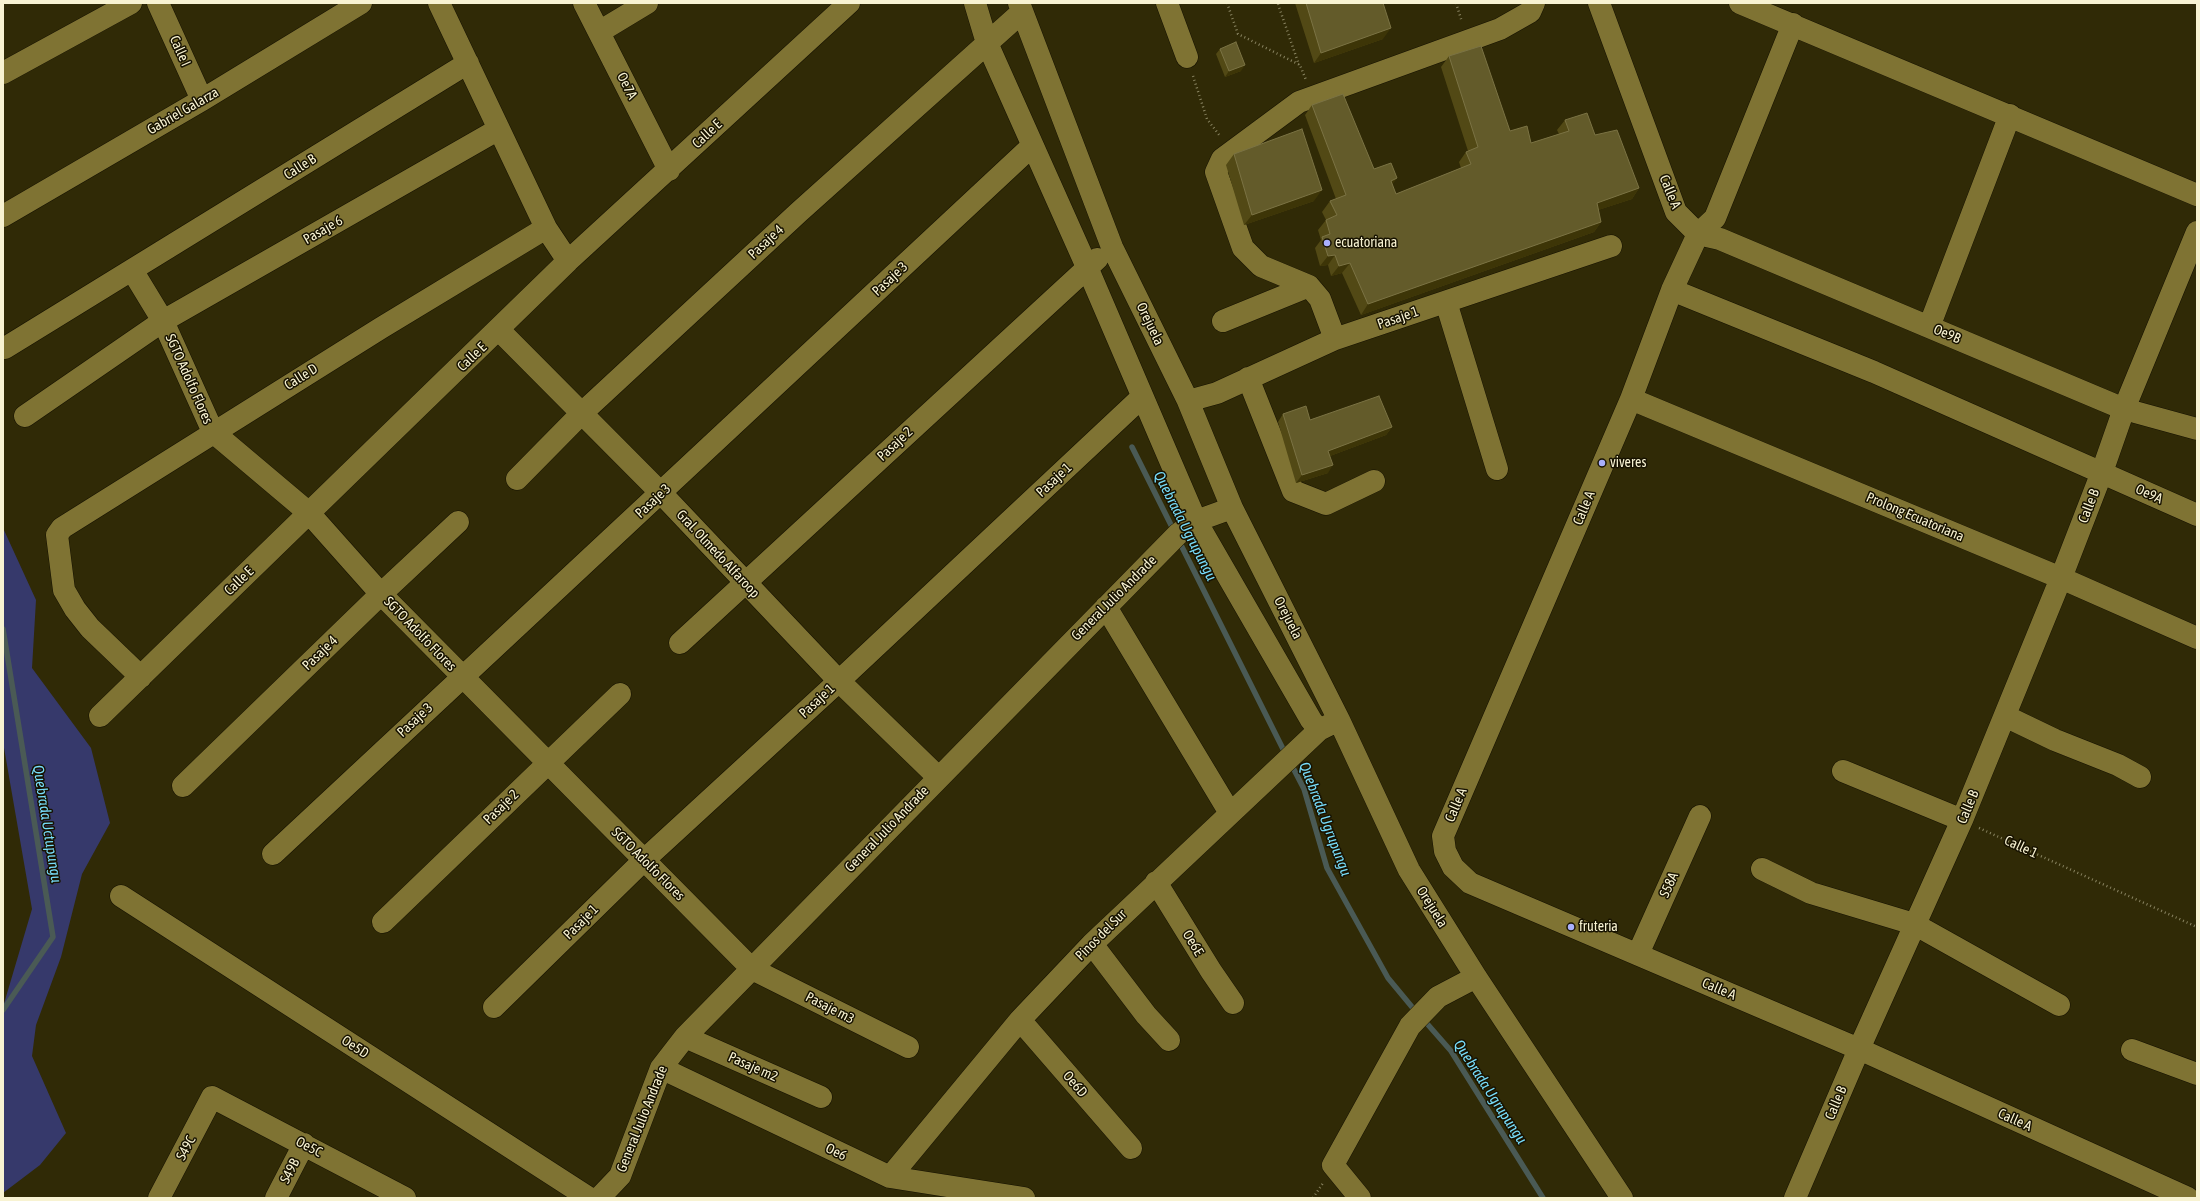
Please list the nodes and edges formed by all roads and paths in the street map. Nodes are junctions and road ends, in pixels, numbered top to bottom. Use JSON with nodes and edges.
{"nodes":[{"id":1,"x":131,"y":3,"type":"edge"},
{"id":2,"x":158,"y":3,"type":"edge"},
{"id":3,"x":362,"y":3,"type":"edge"},
{"id":4,"x":438,"y":3,"type":"edge"},
{"id":5,"x":584,"y":3,"type":"edge"},
{"id":6,"x":647,"y":3,"type":"edge"},
{"id":7,"x":975,"y":3,"type":"edge"},
{"id":8,"x":1167,"y":3,"type":"edge"},
{"id":9,"x":1227,"y":3,"type":"edge"},
{"id":10,"x":1534,"y":3,"type":"edge"},
{"id":11,"x":1599,"y":3,"type":"edge"},
{"id":12,"x":1740,"y":3,"type":"edge"},
{"id":13,"x":848,"y":4,"type":"edge"},
{"id":14,"x":1278,"y":4,"type":"dead end"},
{"id":15,"x":1021,"y":7,"type":"edge"},
{"id":16,"x":1793,"y":24,"type":"junction"},
{"id":17,"x":600,"y":32,"type":"junction"},
{"id":18,"x":987,"y":42,"type":"junction"},
{"id":19,"x":1187,"y":57,"type":"joint"},
{"id":20,"x":468,"y":63,"type":"junction"},
{"id":21,"x":1300,"y":65,"type":"junction"},
{"id":22,"x":3,"y":73,"type":"edge"},
{"id":23,"x":1314,"y":96,"type":"junction"},
{"id":24,"x":202,"y":100,"type":"junction"},
{"id":25,"x":2010,"y":116,"type":"junction"},
{"id":26,"x":499,"y":129,"type":"junction"},
{"id":27,"x":1032,"y":146,"type":"junction"},
{"id":28,"x":1232,"y":150,"type":"junction"},
{"id":29,"x":669,"y":170,"type":"junction"},
{"id":30,"x":2197,"y":195,"type":"edge"},
{"id":31,"x":3,"y":216,"type":"edge"},
{"id":32,"x":546,"y":228,"type":"junction"},
{"id":33,"x":2197,"y":232,"type":"edge"},
{"id":34,"x":1698,"y":234,"type":"junction"},
{"id":35,"x":1112,"y":246,"type":"junction"},
{"id":36,"x":1611,"y":246,"type":"dead end"},
{"id":37,"x":568,"y":261,"type":"junction"},
{"id":38,"x":1088,"y":267,"type":"junction"},
{"id":39,"x":132,"y":270,"type":"junction"},
{"id":40,"x":1309,"y":286,"type":"junction"},
{"id":41,"x":1672,"y":290,"type":"junction"},
{"id":42,"x":1446,"y":302,"type":"junction"},
{"id":43,"x":163,"y":321,"type":"junction"},
{"id":44,"x":1223,"y":321,"type":"dead end"},
{"id":45,"x":1929,"y":327,"type":"junction"},
{"id":46,"x":500,"y":330,"type":"junction"},
{"id":47,"x":1335,"y":340,"type":"junction"},
{"id":48,"x":5,"y":348,"type":"dead end"},
{"id":49,"x":1248,"y":378,"type":"junction"},
{"id":50,"x":1142,"y":397,"type":"junction"},
{"id":51,"x":1631,"y":399,"type":"junction"},
{"id":52,"x":1188,"y":401,"type":"junction"},
{"id":53,"x":2124,"y":408,"type":"junction"},
{"id":54,"x":582,"y":413,"type":"junction"},
{"id":55,"x":25,"y":416,"type":"dead end"},
{"id":56,"x":2197,"y":429,"type":"edge"},
{"id":57,"x":213,"y":432,"type":"junction"},
{"id":58,"x":1497,"y":469,"type":"dead end"},
{"id":59,"x":2102,"y":472,"type":"junction"},
{"id":60,"x":517,"y":479,"type":"dead end"},
{"id":61,"x":1374,"y":481,"type":"dead end"},
{"id":62,"x":661,"y":493,"type":"junction"},
{"id":63,"x":1232,"y":508,"type":"junction"},
{"id":64,"x":309,"y":513,"type":"junction"},
{"id":65,"x":2197,"y":515,"type":"edge"},
{"id":66,"x":1196,"y":521,"type":"junction"},
{"id":67,"x":458,"y":522,"type":"dead end"},
{"id":68,"x":2061,"y":578,"type":"junction"},
{"id":69,"x":745,"y":583,"type":"junction"},
{"id":70,"x":381,"y":594,"type":"junction"},
{"id":71,"x":1106,"y":607,"type":"junction"},
{"id":72,"x":2197,"y":638,"type":"edge"},
{"id":73,"x":680,"y":643,"type":"dead end"},
{"id":74,"x":462,"y":676,"type":"junction"},
{"id":75,"x":141,"y":677,"type":"junction"},
{"id":76,"x":839,"y":681,"type":"junction"},
{"id":77,"x":620,"y":694,"type":"dead end"},
{"id":78,"x":100,"y":716,"type":"dead end"},
{"id":79,"x":2005,"y":716,"type":"junction"},
{"id":80,"x":1339,"y":720,"type":"junction"},
{"id":81,"x":1319,"y":730,"type":"junction"},
{"id":82,"x":548,"y":762,"type":"junction"},
{"id":83,"x":1844,"y":771,"type":"dead end"},
{"id":84,"x":938,"y":777,"type":"junction"},
{"id":85,"x":2140,"y":777,"type":"dead end"},
{"id":86,"x":183,"y":786,"type":"dead end"},
{"id":87,"x":1230,"y":813,"type":"junction"},
{"id":88,"x":1700,"y":816,"type":"dead end"},
{"id":89,"x":1962,"y":820,"type":"junction"},
{"id":90,"x":273,"y":854,"type":"dead end"},
{"id":91,"x":643,"y":860,"type":"junction"},
{"id":92,"x":1762,"y":869,"type":"dead end"},
{"id":93,"x":1156,"y":882,"type":"junction"},
{"id":94,"x":121,"y":896,"type":"dead end"},
{"id":95,"x":383,"y":922,"type":"dead end"},
{"id":96,"x":1914,"y":924,"type":"junction"},
{"id":97,"x":2197,"y":928,"type":"edge"},
{"id":98,"x":1092,"y":944,"type":"junction"},
{"id":99,"x":1638,"y":954,"type":"junction"},
{"id":100,"x":752,"y":969,"type":"junction"},
{"id":101,"x":1476,"y":977,"type":"junction"},
{"id":102,"x":1233,"y":1003,"type":"dead end"},
{"id":103,"x":2059,"y":1005,"type":"dead end"},
{"id":104,"x":494,"y":1007,"type":"dead end"},
{"id":105,"x":1020,"y":1020,"type":"junction"},
{"id":106,"x":685,"y":1037,"type":"junction"},
{"id":107,"x":1169,"y":1040,"type":"dead end"},
{"id":108,"x":908,"y":1047,"type":"dead end"},
{"id":109,"x":1859,"y":1049,"type":"junction"},
{"id":110,"x":2132,"y":1050,"type":"dead end"},
{"id":111,"x":661,"y":1068,"type":"junction"},
{"id":112,"x":2197,"y":1074,"type":"edge"},
{"id":113,"x":212,"y":1097,"type":"joint"},
{"id":114,"x":821,"y":1097,"type":"dead end"},
{"id":115,"x":304,"y":1144,"type":"junction"},
{"id":116,"x":1131,"y":1148,"type":"dead end"},
{"id":117,"x":900,"y":1185,"type":"edge"},
{"id":118,"x":159,"y":1198,"type":"edge"},
{"id":119,"x":276,"y":1198,"type":"edge"},
{"id":120,"x":405,"y":1198,"type":"edge"},
{"id":121,"x":589,"y":1198,"type":"edge"},
{"id":122,"x":599,"y":1198,"type":"edge"},
{"id":123,"x":1024,"y":1198,"type":"edge"},
{"id":124,"x":1360,"y":1198,"type":"edge"},
{"id":125,"x":1622,"y":1198,"type":"edge"},
{"id":126,"x":1795,"y":1198,"type":"edge"},
{"id":127,"x":2188,"y":1198,"type":"edge"}],
"edges":[{"from":1,"to":22,"type":"street"},
{"from":2,"to":24,"type":"street","name":"Calle I"},
{"from":3,"to":24,"type":"street","name":"Gabriel Galarza"},
{"from":4,"to":20,"type":"street"},
{"from":5,"to":17,"type":"street","name":"Oe7A"},
{"from":6,"to":17,"type":"street"},
{"from":7,"to":18,"type":"street"},
{"from":8,"to":19,"type":"street"},
{"from":9,"to":21,"type":"path"},
{"from":10,"to":23,"type":"street"},
{"from":11,"to":34,"type":"street","name":"Calle A"},
{"from":12,"to":16,"type":"street"},
{"from":13,"to":29,"type":"street","name":"Calle E"},
{"from":14,"to":21,"type":"path"},
{"from":15,"to":18,"type":"street","name":"Pasaje 4"},
{"from":15,"to":35,"type":"street","name":"Orejuela"},
{"from":16,"to":25,"type":"street"},
{"from":16,"to":34,"type":"street"},
{"from":17,"to":29,"type":"street","name":"Oe7A"},
{"from":18,"to":27,"type":"street"},
{"from":18,"to":54,"type":"street","name":"Pasaje 4"},
{"from":19,"to":28,"type":"path"},
{"from":20,"to":26,"type":"street"},
{"from":20,"to":39,"type":"street","name":"Calle B"},
{"from":21,"to":23,"type":"path"},
{"from":23,"to":28,"type":"street"},
{"from":24,"to":31,"type":"street","name":"Gabriel Galarza"},
{"from":25,"to":30,"type":"street"},
{"from":25,"to":45,"type":"street"},
{"from":26,"to":32,"type":"street"},
{"from":26,"to":43,"type":"street","name":"Pasaje 6"},
{"from":27,"to":38,"type":"street"},
{"from":27,"to":62,"type":"street","name":"Pasaje 3"},
{"from":28,"to":40,"type":"street"},
{"from":29,"to":37,"type":"street","name":"Calle E"},
{"from":32,"to":37,"type":"street"},
{"from":32,"to":57,"type":"street","name":"Calle D"},
{"from":33,"to":53,"type":"street","name":"Calle B"},
{"from":34,"to":41,"type":"street","name":"Calle A"},
{"from":34,"to":45,"type":"street","name":"Oe9B"},
{"from":35,"to":38,"type":"street","name":"Pasaje 2"},
{"from":35,"to":52,"type":"street","name":"Orejuela"},
{"from":36,"to":42,"type":"street","name":"Pasaje 1"},
{"from":37,"to":46,"type":"street","name":"Calle E"},
{"from":38,"to":50,"type":"street"},
{"from":38,"to":69,"type":"street","name":"Pasaje 2"},
{"from":39,"to":43,"type":"street","name":"SGTO Adolfo Flores"},
{"from":39,"to":48,"type":"street","name":"Calle B"},
{"from":40,"to":44,"type":"street"},
{"from":40,"to":47,"type":"street"},
{"from":41,"to":51,"type":"street","name":"Calle A"},
{"from":41,"to":59,"type":"street","name":"Oe9A"},
{"from":42,"to":47,"type":"street","name":"Pasaje 1"},
{"from":42,"to":58,"type":"street"},
{"from":43,"to":55,"type":"street","name":"Pasaje 6"},
{"from":43,"to":57,"type":"street","name":"SGTO Adolfo Flores"},
{"from":45,"to":53,"type":"street","name":"Oe9B"},
{"from":46,"to":54,"type":"street","name":"Gral. Olmedo Alfaroop"},
{"from":46,"to":64,"type":"street","name":"Calle E"},
{"from":47,"to":49,"type":"street","name":"Pasaje 1"},
{"from":49,"to":52,"type":"street","name":"Pasaje 1"},
{"from":49,"to":61,"type":"street"},
{"from":50,"to":66,"type":"street"},
{"from":50,"to":76,"type":"street","name":"Pasaje 1"},
{"from":51,"to":68,"type":"street","name":"Prolong Ecuatoriana"},
{"from":51,"to":99,"type":"street","name":"Calle A"},
{"from":52,"to":63,"type":"street","name":"Orejuela"},
{"from":53,"to":56,"type":"street","name":"Oe9B"},
{"from":53,"to":59,"type":"street","name":"Calle B"},
{"from":54,"to":60,"type":"street","name":"Pasaje 4"},
{"from":54,"to":62,"type":"street","name":"Gral. Olmedo Alfaroop"},
{"from":57,"to":64,"type":"street","name":"SGTO Adolfo Flores"},
{"from":57,"to":75,"type":"street","name":"Calle D"},
{"from":59,"to":65,"type":"street","name":"Oe9A"},
{"from":59,"to":68,"type":"street","name":"Calle B"},
{"from":62,"to":69,"type":"street","name":"Gral. Olmedo Alfaroop"},
{"from":62,"to":74,"type":"street","name":"Pasaje 3"},
{"from":63,"to":66,"type":"street","name":"General Julio Andrade"},
{"from":63,"to":80,"type":"street","name":"Orejuela"},
{"from":64,"to":70,"type":"street","name":"SGTO Adolfo Flores"},
{"from":64,"to":75,"type":"street","name":"Calle E"},
{"from":66,"to":71,"type":"street","name":"General Julio Andrade"},
{"from":66,"to":81,"type":"street"},
{"from":67,"to":70,"type":"street","name":"Pasaje 4"},
{"from":68,"to":72,"type":"street","name":"Prolong Ecuatoriana"},
{"from":68,"to":79,"type":"street","name":"Calle B"},
{"from":69,"to":73,"type":"street","name":"Pasaje 2"},
{"from":69,"to":76,"type":"street","name":"Gral. Olmedo Alfaroop"},
{"from":70,"to":74,"type":"street","name":"SGTO Adolfo Flores"},
{"from":70,"to":86,"type":"street","name":"Pasaje 4"},
{"from":71,"to":84,"type":"street","name":"General Julio Andrade"},
{"from":71,"to":87,"type":"street"},
{"from":74,"to":82,"type":"street","name":"SGTO Adolfo Flores"},
{"from":74,"to":90,"type":"street","name":"Pasaje 3"},
{"from":75,"to":78,"type":"street","name":"Calle E"},
{"from":76,"to":84,"type":"street","name":"Gral. Olmedo Alfaroop"},
{"from":76,"to":91,"type":"street","name":"Pasaje 1"},
{"from":77,"to":82,"type":"street","name":"Pasaje 2"},
{"from":79,"to":85,"type":"street"},
{"from":79,"to":89,"type":"street","name":"Calle B"},
{"from":80,"to":81,"type":"street","name":"Pinos del Sur"},
{"from":80,"to":101,"type":"street","name":"Orejuela"},
{"from":81,"to":87,"type":"street","name":"Pinos del Sur"},
{"from":82,"to":91,"type":"street","name":"SGTO Adolfo Flores"},
{"from":82,"to":95,"type":"street","name":"Pasaje 2"},
{"from":83,"to":89,"type":"street"},
{"from":84,"to":100,"type":"street","name":"General Julio Andrade"},
{"from":87,"to":93,"type":"street","name":"Pinos del Sur"},
{"from":88,"to":99,"type":"street","name":"S58A"},
{"from":89,"to":96,"type":"street","name":"Calle B"},
{"from":89,"to":97,"type":"path","name":"Calle 1"},
{"from":91,"to":100,"type":"street","name":"SGTO Adolfo Flores"},
{"from":91,"to":104,"type":"street","name":"Pasaje 1"},
{"from":92,"to":96,"type":"street"},
{"from":93,"to":98,"type":"street","name":"Pinos del Sur"},
{"from":93,"to":102,"type":"street","name":"Oe6E"},
{"from":94,"to":121,"type":"street","name":"Oe5D"},
{"from":96,"to":103,"type":"street"},
{"from":96,"to":109,"type":"street","name":"Calle B"},
{"from":98,"to":105,"type":"street","name":"Pinos del Sur"},
{"from":98,"to":107,"type":"street"},
{"from":99,"to":109,"type":"street","name":"Calle A"},
{"from":100,"to":106,"type":"street","name":"General Julio Andrade"},
{"from":100,"to":108,"type":"street","name":"Pasaje m3"},
{"from":101,"to":124,"type":"street"},
{"from":101,"to":125,"type":"street","name":"Orejuela"},
{"from":105,"to":116,"type":"street","name":"Oe6D"},
{"from":105,"to":117,"type":"street","name":"Pinos del Sur"},
{"from":106,"to":111,"type":"street","name":"General Julio Andrade"},
{"from":106,"to":114,"type":"street","name":"Pasaje m2"},
{"from":109,"to":126,"type":"street","name":"Calle B"},
{"from":109,"to":127,"type":"street","name":"Calle A"},
{"from":110,"to":112,"type":"street"},
{"from":111,"to":117,"type":"street","name":"Oe6"},
{"from":111,"to":122,"type":"street","name":"General Julio Andrade"},
{"from":113,"to":115,"type":"street","name":"Oe5C"},
{"from":113,"to":118,"type":"street","name":"S49C"},
{"from":115,"to":119,"type":"street","name":"S49B"},
{"from":115,"to":120,"type":"street","name":"Oe5C"},
{"from":117,"to":123,"type":"street","name":"Oe6"}]}
